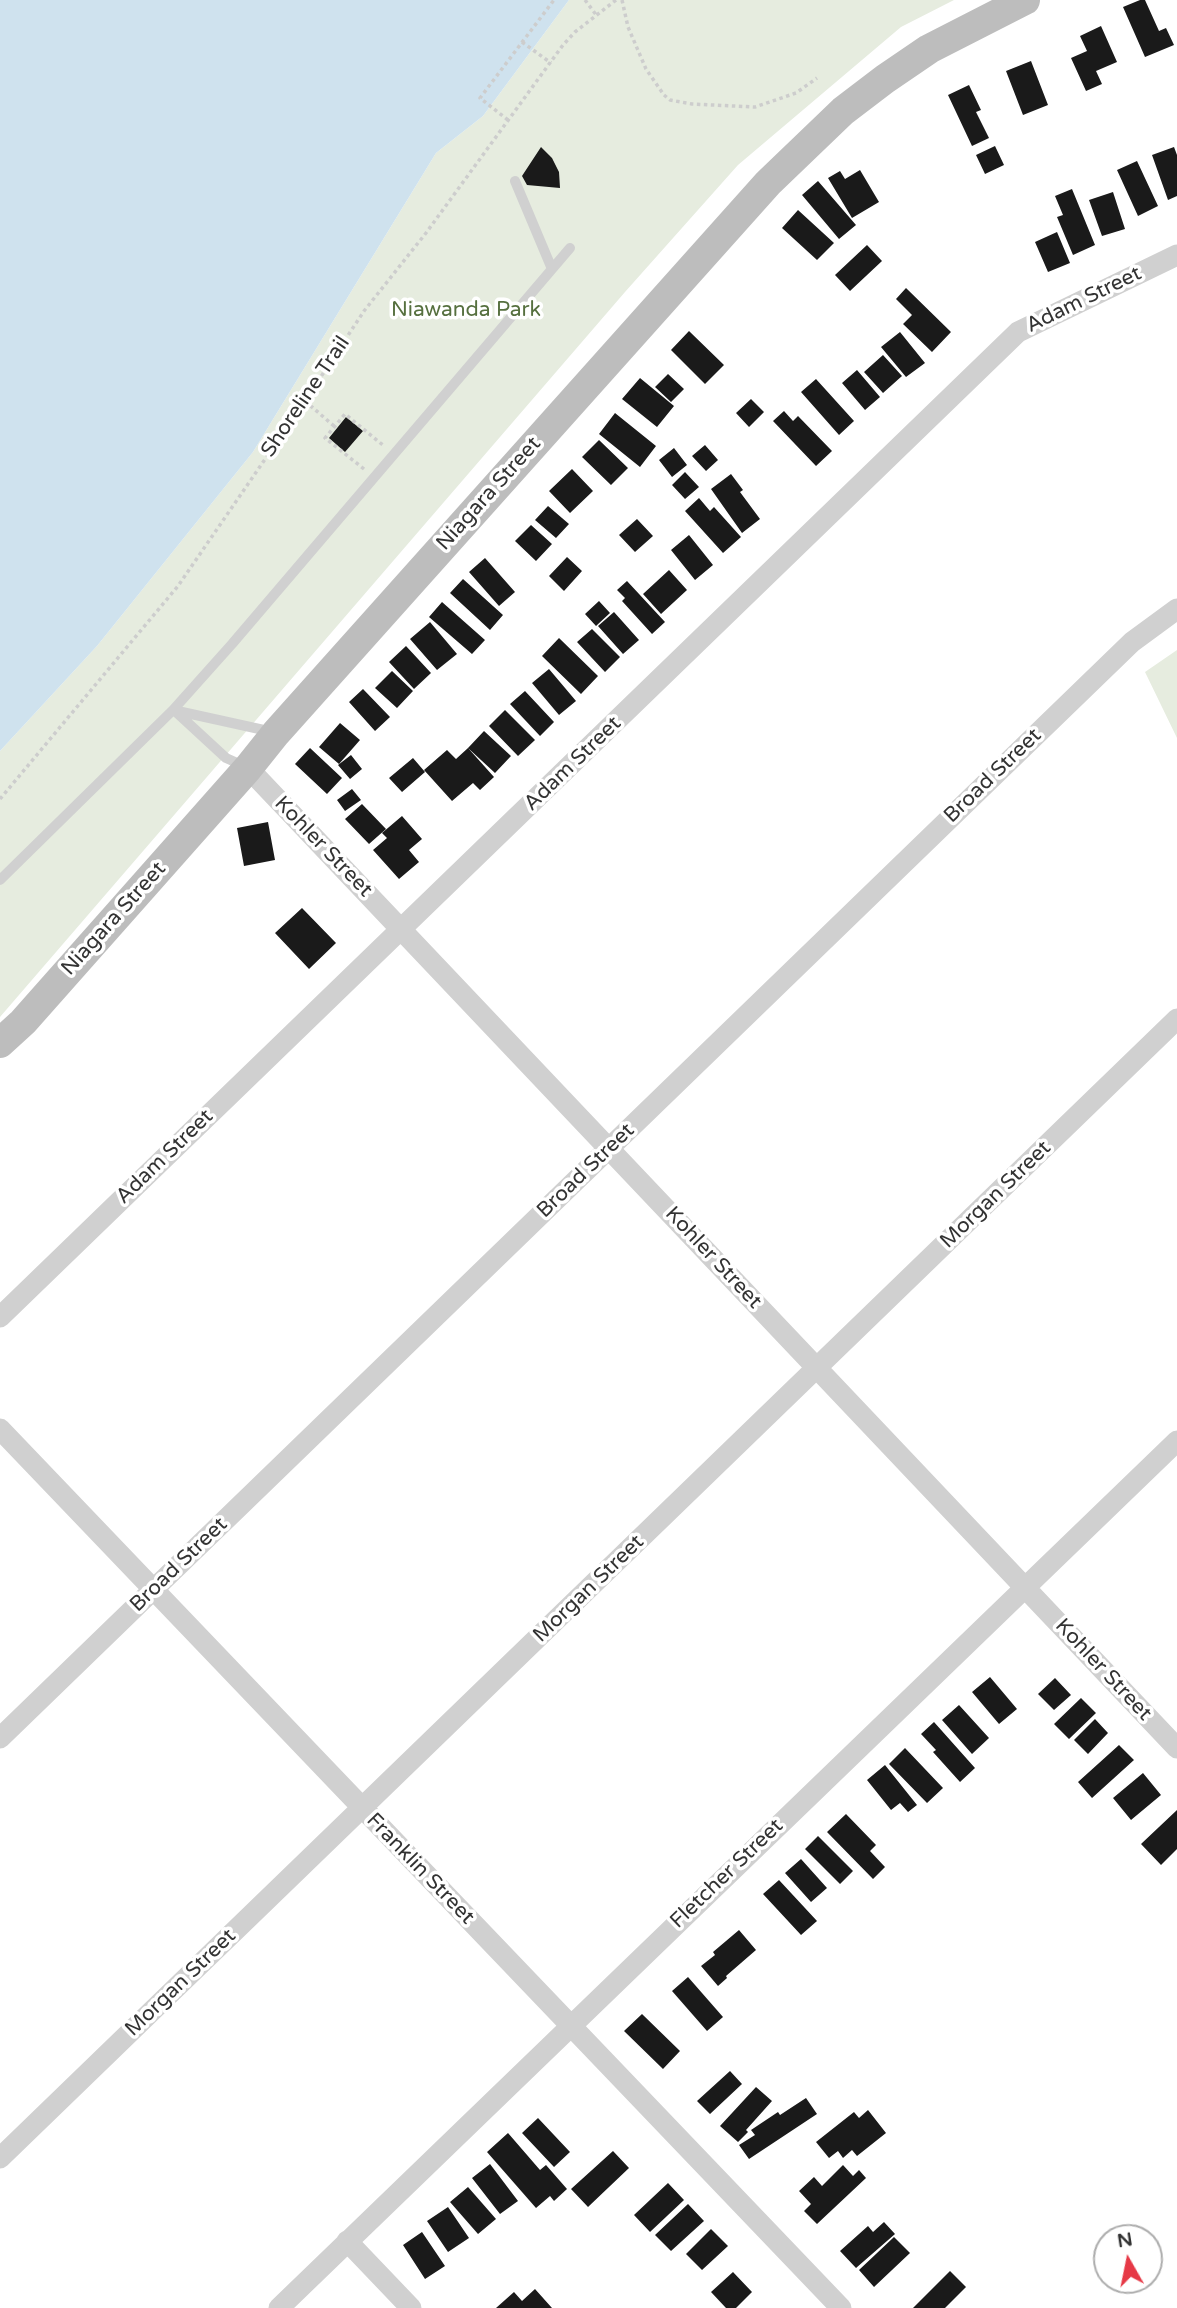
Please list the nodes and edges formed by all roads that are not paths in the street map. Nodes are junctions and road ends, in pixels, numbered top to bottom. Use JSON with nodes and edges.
{"nodes":[{"id":1,"x":1025,"y":0,"type":"edge"},
{"id":2,"x":515,"y":181,"type":"dead end"},
{"id":3,"x":570,"y":248,"type":"dead end"},
{"id":4,"x":1177,"y":255,"type":"edge"},
{"id":5,"x":552,"y":269,"type":"junction"},
{"id":6,"x":1177,"y":609,"type":"edge"},
{"id":7,"x":173,"y":710,"type":"junction"},
{"id":8,"x":276,"y":733,"type":"junction"},
{"id":9,"x":248,"y":768,"type":"junction"},
{"id":10,"x":0,"y":880,"type":"edge"},
{"id":11,"x":402,"y":930,"type":"junction"},
{"id":12,"x":1177,"y":1019,"type":"edge"},
{"id":13,"x":0,"y":1043,"type":"edge"},
{"id":14,"x":610,"y":1148,"type":"junction"},
{"id":15,"x":0,"y":1317,"type":"edge"},
{"id":16,"x":817,"y":1368,"type":"junction"},
{"id":17,"x":0,"y":1429,"type":"edge"},
{"id":18,"x":1177,"y":1441,"type":"edge"},
{"id":19,"x":1025,"y":1587,"type":"junction"},
{"id":20,"x":153,"y":1590,"type":"junction"},
{"id":21,"x":0,"y":1738,"type":"edge"},
{"id":22,"x":1177,"y":1748,"type":"edge"},
{"id":23,"x":361,"y":1808,"type":"junction"},
{"id":24,"x":571,"y":2025,"type":"junction"},
{"id":25,"x":0,"y":2158,"type":"edge"},
{"id":26,"x":347,"y":2241,"type":"junction"},
{"id":27,"x":279,"y":2308,"type":"edge"},
{"id":28,"x":411,"y":2308,"type":"edge"},
{"id":29,"x":841,"y":2308,"type":"edge"}],
"edges":[{"from":1,"to":8,"type":"main road","name":"Niagara Street"},
{"from":2,"to":5,"type":"lane"},
{"from":3,"to":5,"type":"lane"},
{"from":4,"to":11,"type":"street","name":"Adam Street"},
{"from":5,"to":7,"type":"lane"},
{"from":6,"to":14,"type":"street","name":"Broad Street"},
{"from":7,"to":8,"type":"lane"},
{"from":7,"to":9,"type":"lane"},
{"from":7,"to":10,"type":"lane"},
{"from":8,"to":9,"type":"main road","name":"Niagara Street"},
{"from":9,"to":11,"type":"street","name":"Kohler Street"},
{"from":9,"to":13,"type":"main road","name":"Niagara Street"},
{"from":11,"to":14,"type":"street","name":"Kohler Street"},
{"from":11,"to":15,"type":"street","name":"Adam Street"},
{"from":12,"to":16,"type":"street","name":"Morgan Street"},
{"from":14,"to":16,"type":"street","name":"Kohler Street"},
{"from":14,"to":20,"type":"street","name":"Broad Street"},
{"from":16,"to":19,"type":"street","name":"Kohler Street"},
{"from":16,"to":23,"type":"street","name":"Morgan Street"},
{"from":17,"to":20,"type":"street","name":"Franklin Street"},
{"from":18,"to":19,"type":"street","name":"Fletcher Street"},
{"from":19,"to":22,"type":"street","name":"Kohler Street"},
{"from":19,"to":24,"type":"street","name":"Fletcher Street"},
{"from":20,"to":21,"type":"street","name":"Broad Street"},
{"from":20,"to":23,"type":"street","name":"Franklin Street"},
{"from":23,"to":24,"type":"street","name":"Franklin Street"},
{"from":23,"to":25,"type":"street","name":"Morgan Street"},
{"from":24,"to":26,"type":"street","name":"Fletcher Street"},
{"from":24,"to":29,"type":"street","name":"Franklin Street"},
{"from":26,"to":27,"type":"street","name":"Fletcher Street"},
{"from":26,"to":28,"type":"street"}]}
